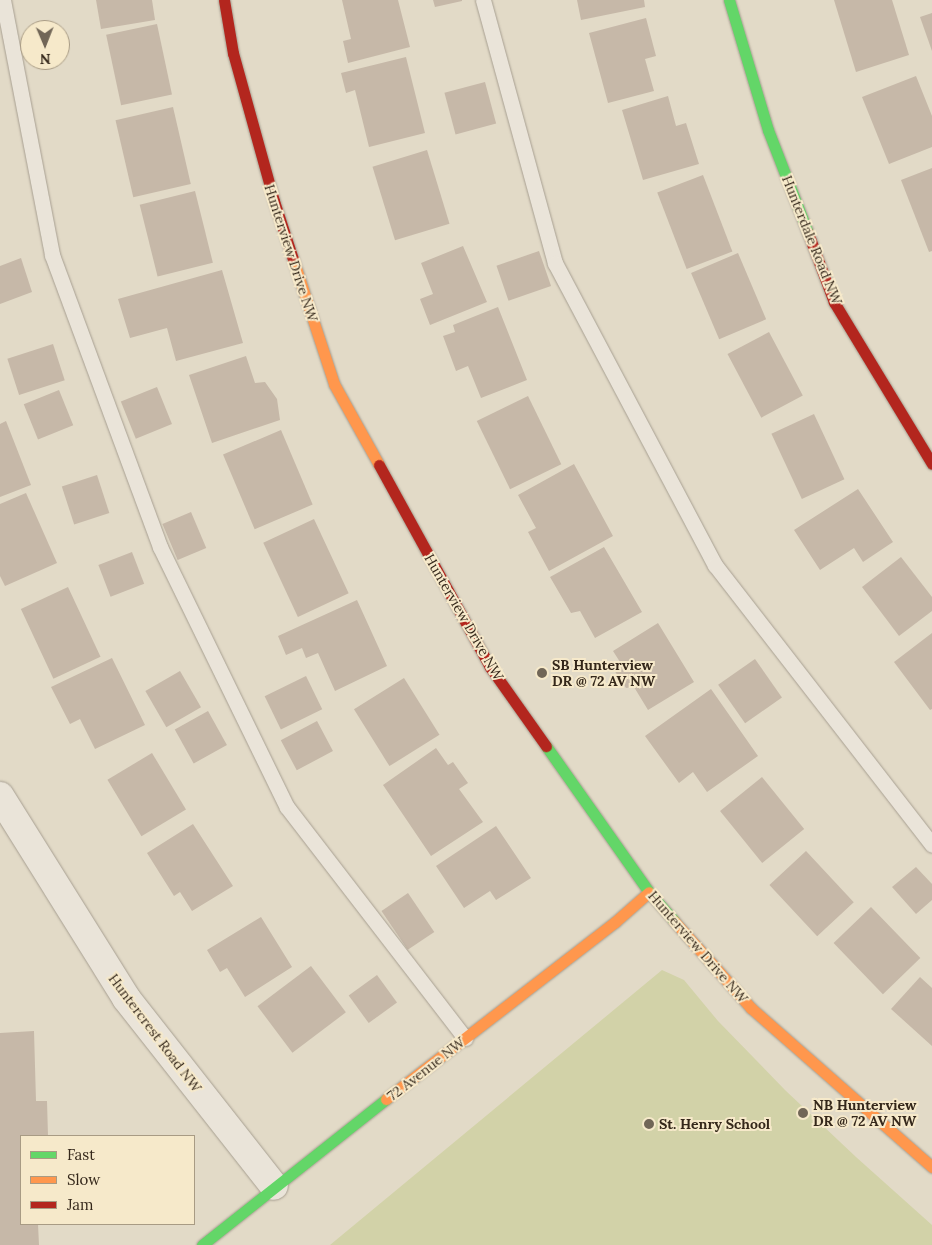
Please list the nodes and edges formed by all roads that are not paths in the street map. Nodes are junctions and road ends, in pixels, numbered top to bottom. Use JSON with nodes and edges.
{"nodes":[{"id":1,"x":3,"y":0,"type":"edge"},
{"id":2,"x":224,"y":0,"type":"edge"},
{"id":3,"x":483,"y":0,"type":"edge"},
{"id":4,"x":729,"y":0,"type":"edge"},
{"id":5,"x":932,"y":464,"type":"edge"},
{"id":6,"x":0,"y":796,"type":"edge"},
{"id":7,"x":932,"y":845,"type":"edge"},
{"id":8,"x":649,"y":892,"type":"junction"},
{"id":9,"x":465,"y":1038,"type":"junction"},
{"id":10,"x":932,"y":1166,"type":"edge"},
{"id":11,"x":274,"y":1186,"type":"junction"},
{"id":12,"x":202,"y":1245,"type":"edge"}],
"edges":[{"from":1,"to":9,"type":"lane"},
{"from":2,"to":8,"type":"street","name":"Hunterview Drive NW"},
{"from":3,"to":7,"type":"lane"},
{"from":4,"to":5,"type":"street","name":"Hunterdale Road NW"},
{"from":6,"to":11,"type":"street","name":"Huntercrest Road NW"},
{"from":8,"to":9,"type":"street","name":"72 Avenue NW"},
{"from":8,"to":10,"type":"street","name":"Hunterview Drive NW"},
{"from":9,"to":11,"type":"street","name":"72 Avenue NW"},
{"from":11,"to":12,"type":"street","name":"72 Avenue NW"}]}
